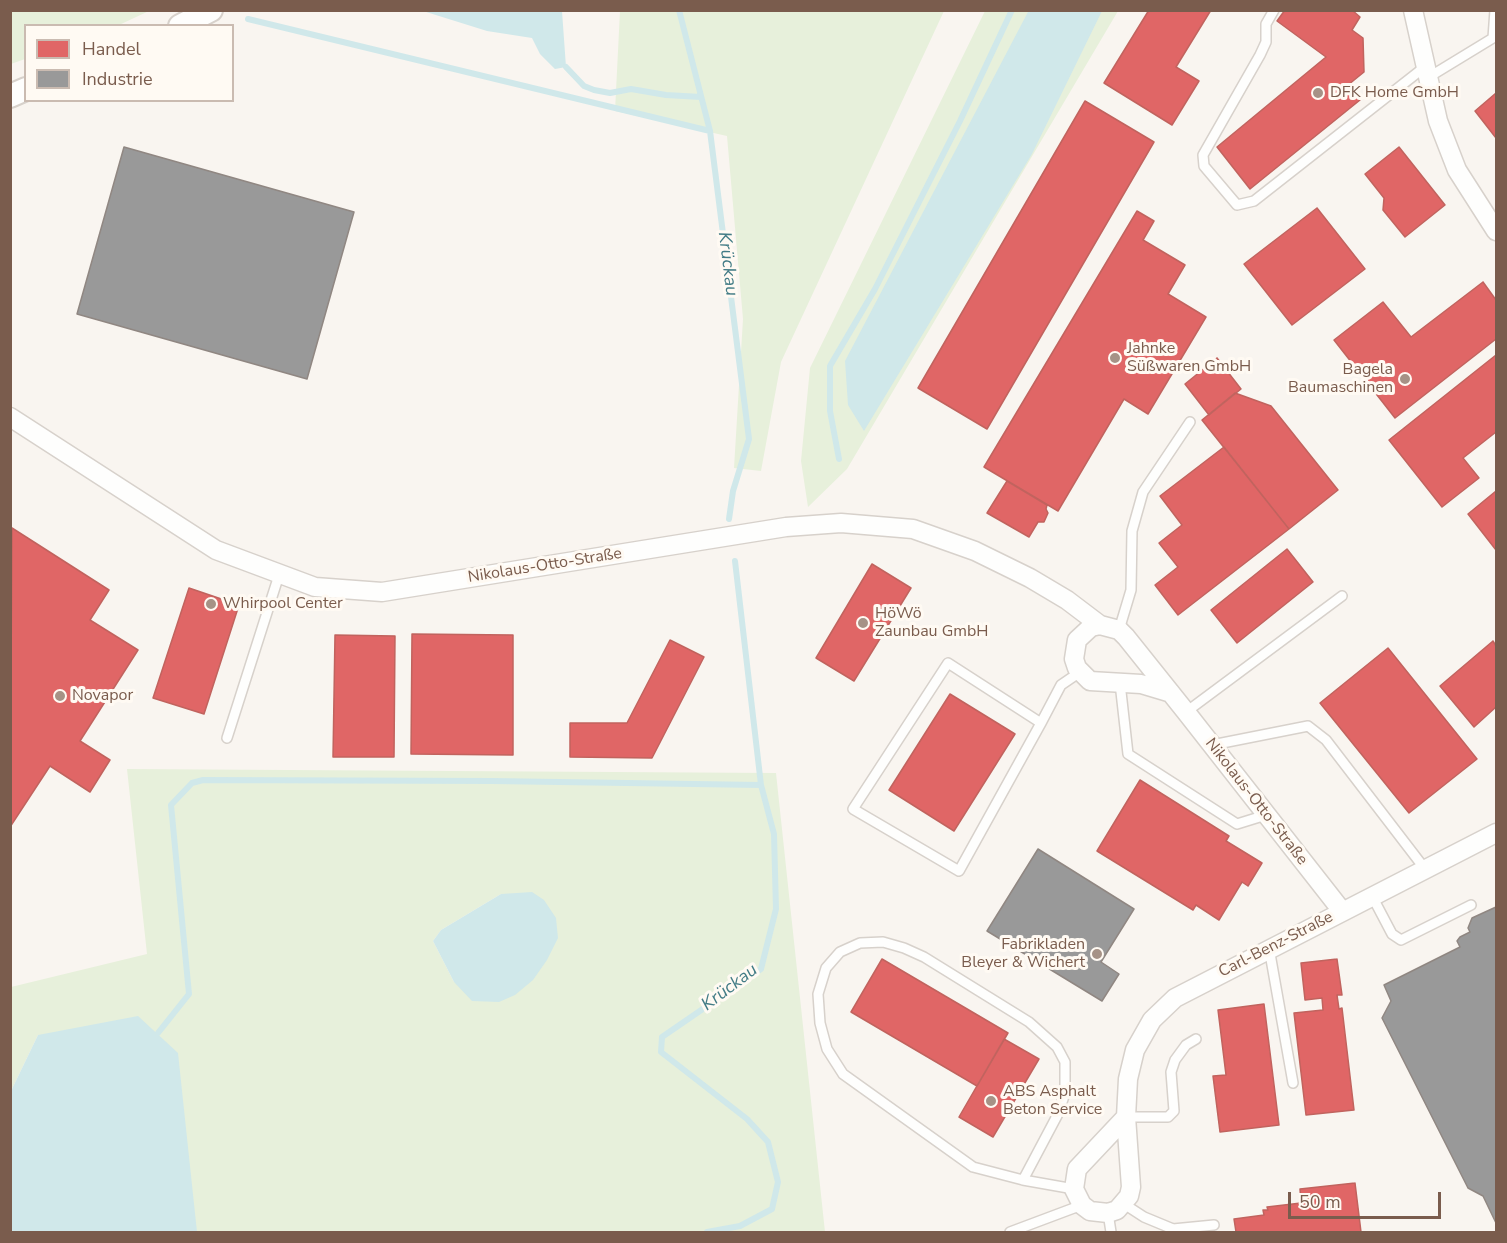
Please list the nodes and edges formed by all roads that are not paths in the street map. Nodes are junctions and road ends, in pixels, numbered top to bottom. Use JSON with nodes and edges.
{"nodes":[{"id":1,"x":211,"y":10,"type":"edge"},
{"id":2,"x":1274,"y":10,"type":"edge"},
{"id":3,"x":1413,"y":10,"type":"edge"},
{"id":4,"x":1495,"y":10,"type":"edge"},
{"id":5,"x":184,"y":24,"type":"edge"},
{"id":6,"x":1427,"y":72,"type":"junction"},
{"id":7,"x":24,"y":90,"type":"edge"},
{"id":8,"x":10,"y":96,"type":"edge"},
{"id":9,"x":1497,"y":231,"type":"edge"},
{"id":10,"x":10,"y":417,"type":"edge"},
{"id":11,"x":1190,"y":422,"type":"dead end"},
{"id":12,"x":279,"y":575,"type":"junction"},
{"id":13,"x":1342,"y":596,"type":"dead end"},
{"id":14,"x":1100,"y":625,"type":"junction"},
{"id":15,"x":1119,"y":630,"type":"junction"},
{"id":16,"x":1080,"y":672,"type":"junction"},
{"id":17,"x":1120,"y":683,"type":"junction"},
{"id":18,"x":1171,"y":693,"type":"junction"},
{"id":19,"x":1186,"y":712,"type":"junction"},
{"id":20,"x":1041,"y":723,"type":"junction"},
{"id":21,"x":227,"y":738,"type":"dead end"},
{"id":22,"x":1212,"y":745,"type":"junction"},
{"id":23,"x":1266,"y":815,"type":"junction"},
{"id":24,"x":1497,"y":833,"type":"edge"},
{"id":25,"x":1425,"y":869,"type":"junction"},
{"id":26,"x":1372,"y":896,"type":"junction"},
{"id":27,"x":1471,"y":905,"type":"dead end"},
{"id":28,"x":1342,"y":911,"type":"junction"},
{"id":29,"x":1269,"y":948,"type":"junction"},
{"id":30,"x":1196,"y":1039,"type":"dead end"},
{"id":31,"x":1293,"y":1083,"type":"dead end"},
{"id":32,"x":1126,"y":1117,"type":"junction"},
{"id":33,"x":1023,"y":1180,"type":"junction"},
{"id":34,"x":1074,"y":1189,"type":"junction"},
{"id":35,"x":1082,"y":1205,"type":"junction"},
{"id":36,"x":1116,"y":1208,"type":"junction"},
{"id":37,"x":1214,"y":1225,"type":"dead end"},
{"id":38,"x":1010,"y":1233,"type":"edge"},
{"id":39,"x":1111,"y":1233,"type":"edge"}],
"edges":[{"from":1,"to":5,"type":"street"},
{"from":2,"to":6,"type":"lane"},
{"from":3,"to":6,"type":"street"},
{"from":4,"to":6,"type":"lane"},
{"from":6,"to":9,"type":"street"},
{"from":7,"to":8,"type":"street"},
{"from":10,"to":12,"type":"street","name":"Nikolaus-Otto-Straße"},
{"from":11,"to":15,"type":"lane"},
{"from":12,"to":14,"type":"street","name":"Nikolaus-Otto-Straße"},
{"from":12,"to":21,"type":"lane"},
{"from":13,"to":19,"type":"lane"},
{"from":14,"to":15,"type":"street","name":"Nikolaus-Otto-Straße"},
{"from":14,"to":16,"type":"street"},
{"from":15,"to":18,"type":"street","name":"Nikolaus-Otto-Straße"},
{"from":16,"to":17,"type":"street"},
{"from":16,"to":20,"type":"lane"},
{"from":17,"to":18,"type":"street"},
{"from":17,"to":23,"type":"lane"},
{"from":18,"to":19,"type":"street","name":"Nikolaus-Otto-Straße"},
{"from":19,"to":22,"type":"street","name":"Nikolaus-Otto-Straße"},
{"from":20,"to":20,"type":"lane"},
{"from":22,"to":23,"type":"street","name":"Nikolaus-Otto-Straße"},
{"from":22,"to":25,"type":"lane"},
{"from":23,"to":28,"type":"street","name":"Nikolaus-Otto-Straße"},
{"from":24,"to":25,"type":"street","name":"Carl-Benz-Straße"},
{"from":25,"to":26,"type":"street","name":"Carl-Benz-Straße"},
{"from":26,"to":27,"type":"lane"},
{"from":26,"to":28,"type":"street","name":"Carl-Benz-Straße"},
{"from":28,"to":29,"type":"street","name":"Carl-Benz-Straße"},
{"from":29,"to":31,"type":"lane"},
{"from":29,"to":32,"type":"street","name":"Carl-Benz-Straße"},
{"from":30,"to":32,"type":"lane"},
{"from":32,"to":34,"type":"street"},
{"from":32,"to":36,"type":"street","name":"Carl-Benz-Straße"},
{"from":33,"to":33,"type":"lane"},
{"from":33,"to":34,"type":"lane"},
{"from":34,"to":35,"type":"street"},
{"from":35,"to":36,"type":"street"},
{"from":35,"to":38,"type":"lane"},
{"from":36,"to":37,"type":"lane"},
{"from":36,"to":39,"type":"lane"}]}
